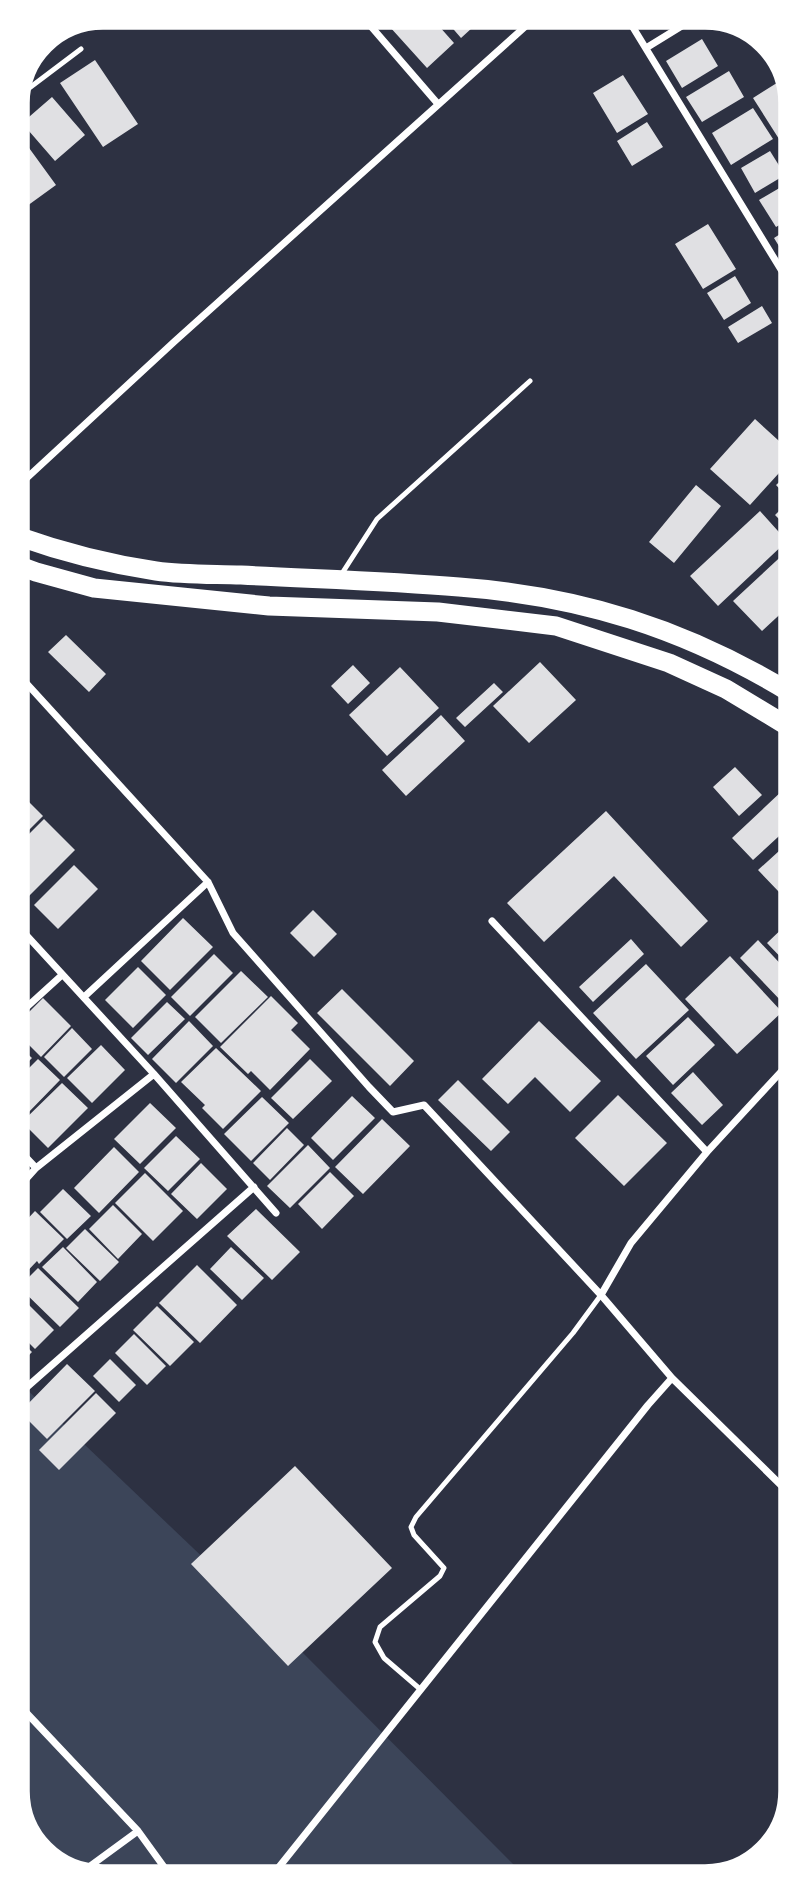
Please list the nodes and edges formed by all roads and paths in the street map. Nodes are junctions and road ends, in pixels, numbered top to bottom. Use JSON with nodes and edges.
{"nodes":[{"id":1,"x":372,"y":28,"type":"edge"},
{"id":2,"x":524,"y":28,"type":"edge"},
{"id":3,"x":634,"y":28,"type":"edge"},
{"id":4,"x":678,"y":28,"type":"edge"},
{"id":5,"x":646,"y":48,"type":"junction"},
{"id":6,"x":81,"y":49,"type":"dead end"},
{"id":7,"x":30,"y":87,"type":"edge"},
{"id":8,"x":438,"y":104,"type":"junction"},
{"id":9,"x":780,"y":268,"type":"edge"},
{"id":10,"x":530,"y":381,"type":"dead end"},
{"id":11,"x":28,"y":477,"type":"edge"},
{"id":12,"x":28,"y":540,"type":"edge"},
{"id":13,"x":28,"y":569,"type":"edge"},
{"id":14,"x":337,"y":581,"type":"junction"},
{"id":15,"x":28,"y":685,"type":"edge"},
{"id":16,"x":780,"y":687,"type":"edge"},
{"id":17,"x":780,"y":722,"type":"edge"},
{"id":18,"x":208,"y":881,"type":"junction"},
{"id":19,"x":492,"y":921,"type":"dead end"},
{"id":20,"x":28,"y":937,"type":"edge"},
{"id":21,"x":62,"y":975,"type":"junction"},
{"id":22,"x":84,"y":997,"type":"junction"},
{"id":23,"x":28,"y":1006,"type":"edge"},
{"id":24,"x":780,"y":1073,"type":"edge"},
{"id":25,"x":154,"y":1074,"type":"junction"},
{"id":26,"x":707,"y":1152,"type":"junction"},
{"id":27,"x":28,"y":1160,"type":"edge"},
{"id":28,"x":36,"y":1168,"type":"junction"},
{"id":29,"x":28,"y":1177,"type":"edge"},
{"id":30,"x":254,"y":1187,"type":"junction"},
{"id":31,"x":276,"y":1213,"type":"dead end"},
{"id":32,"x":601,"y":1295,"type":"junction"},
{"id":33,"x":672,"y":1378,"type":"junction"},
{"id":34,"x":28,"y":1386,"type":"edge"},
{"id":35,"x":780,"y":1483,"type":"edge"},
{"id":36,"x":420,"y":1689,"type":"junction"},
{"id":37,"x":28,"y":1714,"type":"edge"},
{"id":38,"x":138,"y":1831,"type":"junction"},
{"id":39,"x":91,"y":1865,"type":"edge"},
{"id":40,"x":163,"y":1866,"type":"edge"},
{"id":41,"x":280,"y":1866,"type":"edge"}],
"edges":[{"from":1,"to":8,"type":"street"},
{"from":2,"to":8,"type":"street"},
{"from":3,"to":5,"type":"street"},
{"from":4,"to":5,"type":"street"},
{"from":5,"to":9,"type":"street"},
{"from":6,"to":7,"type":"lane"},
{"from":8,"to":11,"type":"street"},
{"from":10,"to":14,"type":"lane"},
{"from":12,"to":14,"type":"highway"},
{"from":13,"to":17,"type":"highway"},
{"from":14,"to":16,"type":"highway"},
{"from":15,"to":18,"type":"street"},
{"from":18,"to":22,"type":"street"},
{"from":18,"to":32,"type":"street"},
{"from":19,"to":26,"type":"street"},
{"from":20,"to":21,"type":"street"},
{"from":21,"to":22,"type":"street"},
{"from":21,"to":23,"type":"street"},
{"from":22,"to":25,"type":"street"},
{"from":24,"to":26,"type":"street"},
{"from":25,"to":28,"type":"street"},
{"from":25,"to":30,"type":"street"},
{"from":26,"to":32,"type":"street"},
{"from":27,"to":28,"type":"street"},
{"from":28,"to":29,"type":"street"},
{"from":30,"to":31,"type":"street"},
{"from":30,"to":34,"type":"street"},
{"from":32,"to":33,"type":"street"},
{"from":32,"to":36,"type":"lane"},
{"from":33,"to":35,"type":"street"},
{"from":33,"to":36,"type":"street"},
{"from":36,"to":41,"type":"street"},
{"from":37,"to":38,"type":"street"},
{"from":38,"to":39,"type":"street"},
{"from":38,"to":40,"type":"street"}]}
